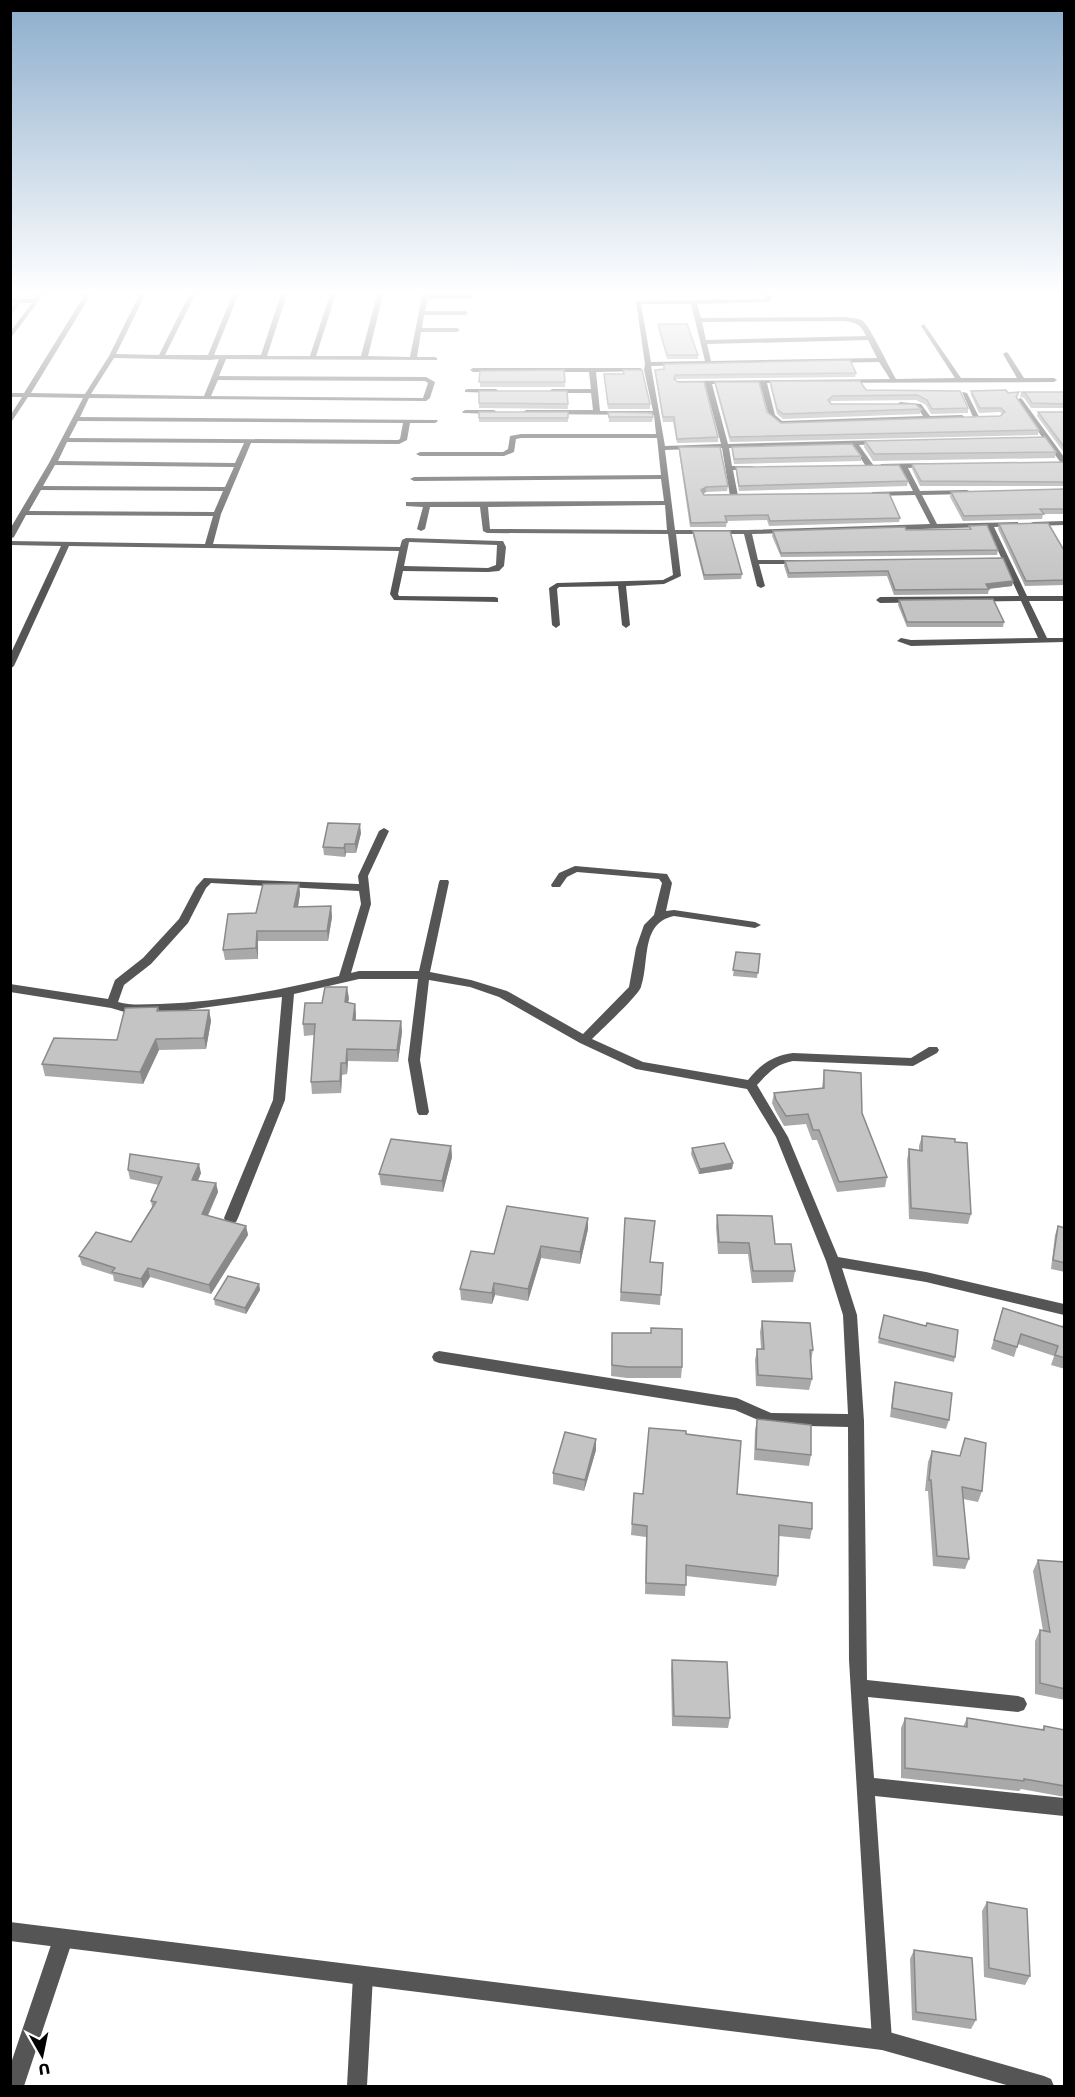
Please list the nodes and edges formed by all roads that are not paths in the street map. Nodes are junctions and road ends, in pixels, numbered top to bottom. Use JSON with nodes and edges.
{"nodes":[{"id":1,"x":30,"y":389,"type":"edge"},
{"id":2,"x":91,"y":389,"type":"edge"},
{"id":3,"x":211,"y":389,"type":"edge"},
{"id":4,"x":430,"y":389,"type":"edge"},
{"id":5,"x":593,"y":389,"type":"edge"},
{"id":6,"x":652,"y":389,"type":"edge"},
{"id":7,"x":710,"y":389,"type":"edge"},
{"id":8,"x":765,"y":389,"type":"edge"},
{"id":9,"x":467,"y":392,"type":"dead end"},
{"id":10,"x":501,"y":392,"type":"edge"},
{"id":11,"x":547,"y":392,"type":"edge"},
{"id":12,"x":593,"y":392,"type":"junction"},
{"id":13,"x":964,"y":393,"type":"edge"},
{"id":14,"x":10,"y":395,"type":"edge"},
{"id":15,"x":26,"y":395,"type":"junction"},
{"id":16,"x":87,"y":396,"type":"junction"},
{"id":17,"x":207,"y":398,"type":"junction"},
{"id":18,"x":1020,"y":400,"type":"edge"},
{"id":19,"x":892,"y":405,"type":"edge"},
{"id":20,"x":465,"y":412,"type":"dead end"},
{"id":21,"x":498,"y":412,"type":"edge"},
{"id":22,"x":520,"y":412,"type":"edge"},
{"id":23,"x":597,"y":412,"type":"junction"},
{"id":24,"x":1029,"y":412,"type":"junction"},
{"id":25,"x":1041,"y":412,"type":"edge"},
{"id":26,"x":657,"y":413,"type":"junction"},
{"id":27,"x":976,"y":417,"type":"junction"},
{"id":28,"x":988,"y":417,"type":"edge"},
{"id":29,"x":928,"y":418,"type":"junction"},
{"id":30,"x":75,"y":419,"type":"junction"},
{"id":31,"x":407,"y":421,"type":"junction"},
{"id":32,"x":435,"y":421,"type":"dead end"},
{"id":33,"x":10,"y":422,"type":"edge"},
{"id":34,"x":882,"y":427,"type":"junction"},
{"id":35,"x":658,"y":436,"type":"junction"},
{"id":36,"x":1047,"y":439,"type":"junction"},
{"id":37,"x":65,"y":440,"type":"junction"},
{"id":38,"x":1023,"y":440,"type":"edge"},
{"id":39,"x":248,"y":441,"type":"junction"},
{"id":40,"x":854,"y":442,"type":"junction"},
{"id":41,"x":725,"y":445,"type":"junction"},
{"id":42,"x":660,"y":448,"type":"junction"},
{"id":43,"x":420,"y":454,"type":"dead end"},
{"id":44,"x":53,"y":462,"type":"junction"},
{"id":45,"x":1053,"y":462,"type":"edge"},
{"id":46,"x":1065,"y":462,"type":"edge"},
{"id":47,"x":933,"y":464,"type":"edge"},
{"id":48,"x":238,"y":465,"type":"junction"},
{"id":49,"x":903,"y":465,"type":"junction"},
{"id":50,"x":858,"y":466,"type":"edge"},
{"id":51,"x":870,"y":466,"type":"junction"},
{"id":52,"x":729,"y":468,"type":"junction"},
{"id":53,"x":764,"y":468,"type":"edge"},
{"id":54,"x":663,"y":477,"type":"junction"},
{"id":55,"x":414,"y":479,"type":"dead end"},
{"id":56,"x":40,"y":488,"type":"junction"},
{"id":57,"x":228,"y":489,"type":"junction"},
{"id":58,"x":974,"y":492,"type":"edge"},
{"id":59,"x":917,"y":493,"type":"junction"},
{"id":60,"x":860,"y":494,"type":"edge"},
{"id":61,"x":745,"y":496,"type":"edge"},
{"id":62,"x":666,"y":503,"type":"junction"},
{"id":63,"x":409,"y":504,"type":"dead end"},
{"id":64,"x":484,"y":504,"type":"junction"},
{"id":65,"x":428,"y":505,"type":"junction"},
{"id":66,"x":24,"y":513,"type":"junction"},
{"id":67,"x":218,"y":514,"type":"junction"},
{"id":68,"x":989,"y":524,"type":"junction"},
{"id":69,"x":1064,"y":524,"type":"edge"},
{"id":70,"x":934,"y":525,"type":"junction"},
{"id":71,"x":421,"y":529,"type":"dead end"},
{"id":72,"x":672,"y":532,"type":"junction"},
{"id":73,"x":747,"y":532,"type":"junction"},
{"id":74,"x":10,"y":537,"type":"edge"},
{"id":75,"x":10,"y":543,"type":"edge"},
{"id":76,"x":66,"y":545,"type":"junction"},
{"id":77,"x":208,"y":546,"type":"junction"},
{"id":78,"x":405,"y":549,"type":"junction"},
{"id":79,"x":993,"y":559,"type":"edge"},
{"id":80,"x":1005,"y":559,"type":"junction"},
{"id":81,"x":814,"y":561,"type":"edge"},
{"id":82,"x":754,"y":562,"type":"junction"},
{"id":83,"x":399,"y":568,"type":"junction"},
{"id":84,"x":622,"y":582,"type":"junction"},
{"id":85,"x":760,"y":586,"type":"dead end"},
{"id":86,"x":1065,"y":597,"type":"edge"},
{"id":87,"x":1023,"y":598,"type":"junction"},
{"id":88,"x":495,"y":600,"type":"dead end"},
{"id":89,"x":880,"y":600,"type":"dead end"},
{"id":90,"x":556,"y":625,"type":"dead end"},
{"id":91,"x":626,"y":626,"type":"dead end"},
{"id":92,"x":1044,"y":640,"type":"junction"},
{"id":93,"x":1065,"y":640,"type":"edge"},
{"id":94,"x":901,"y":641,"type":"dead end"},
{"id":95,"x":10,"y":666,"type":"edge"},
{"id":96,"x":384,"y":831,"type":"dead end"},
{"id":97,"x":444,"y":882,"type":"dead end"},
{"id":98,"x":556,"y":885,"type":"dead end"},
{"id":99,"x":363,"y":888,"type":"junction"},
{"id":100,"x":660,"y":916,"type":"junction"},
{"id":101,"x":754,"y":925,"type":"dead end"},
{"id":102,"x":424,"y":975,"type":"junction"},
{"id":103,"x":344,"y":977,"type":"junction"},
{"id":104,"x":10,"y":988,"type":"edge"},
{"id":105,"x":288,"y":992,"type":"junction"},
{"id":106,"x":112,"y":1004,"type":"junction"},
{"id":107,"x":584,"y":1040,"type":"junction"},
{"id":108,"x":933,"y":1050,"type":"dead end"},
{"id":109,"x":751,"y":1085,"type":"junction"},
{"id":110,"x":423,"y":1112,"type":"dead end"},
{"id":111,"x":231,"y":1218,"type":"dead end"},
{"id":112,"x":833,"y":1261,"type":"junction"},
{"id":113,"x":1065,"y":1309,"type":"edge"},
{"id":114,"x":439,"y":1357,"type":"dead end"},
{"id":115,"x":855,"y":1421,"type":"junction"},
{"id":116,"x":859,"y":1688,"type":"junction"},
{"id":117,"x":1018,"y":1704,"type":"dead end"},
{"id":118,"x":865,"y":1786,"type":"junction"},
{"id":119,"x":1065,"y":1807,"type":"edge"},
{"id":120,"x":10,"y":1931,"type":"edge"},
{"id":121,"x":63,"y":1939,"type":"junction"},
{"id":122,"x":363,"y":1976,"type":"junction"},
{"id":123,"x":882,"y":2040,"type":"junction"},
{"id":124,"x":14,"y":2086,"type":"edge"},
{"id":125,"x":357,"y":2086,"type":"edge"},
{"id":126,"x":1044,"y":2086,"type":"edge"}],
"edges":[{"from":1,"to":15,"type":"street"},
{"from":2,"to":16,"type":"street"},
{"from":3,"to":17,"type":"street"},
{"from":4,"to":17,"type":"street"},
{"from":5,"to":12,"type":"street"},
{"from":6,"to":26,"type":"street"},
{"from":7,"to":41,"type":"street"},
{"from":8,"to":34,"type":"street"},
{"from":9,"to":10,"type":"street"},
{"from":11,"to":12,"type":"street"},
{"from":12,"to":23,"type":"street"},
{"from":13,"to":27,"type":"street"},
{"from":14,"to":15,"type":"street"},
{"from":15,"to":16,"type":"street"},
{"from":15,"to":33,"type":"street"},
{"from":16,"to":17,"type":"street"},
{"from":16,"to":30,"type":"street"},
{"from":18,"to":24,"type":"street"},
{"from":19,"to":29,"type":"street"},
{"from":20,"to":21,"type":"street"},
{"from":22,"to":23,"type":"street"},
{"from":23,"to":26,"type":"street"},
{"from":24,"to":25,"type":"street"},
{"from":24,"to":36,"type":"street"},
{"from":26,"to":35,"type":"street"},
{"from":27,"to":28,"type":"street"},
{"from":27,"to":29,"type":"street"},
{"from":29,"to":34,"type":"street"},
{"from":30,"to":31,"type":"street"},
{"from":30,"to":37,"type":"street"},
{"from":31,"to":32,"type":"street"},
{"from":31,"to":39,"type":"street"},
{"from":34,"to":40,"type":"street"},
{"from":35,"to":42,"type":"street"},
{"from":35,"to":43,"type":"street"},
{"from":36,"to":38,"type":"street"},
{"from":36,"to":46,"type":"street"},
{"from":37,"to":39,"type":"street"},
{"from":37,"to":44,"type":"street"},
{"from":39,"to":48,"type":"street"},
{"from":40,"to":41,"type":"street"},
{"from":40,"to":51,"type":"street"},
{"from":41,"to":42,"type":"street"},
{"from":41,"to":52,"type":"street"},
{"from":42,"to":54,"type":"street"},
{"from":44,"to":48,"type":"street"},
{"from":44,"to":56,"type":"street"},
{"from":45,"to":46,"type":"street"},
{"from":47,"to":49,"type":"street"},
{"from":48,"to":57,"type":"street"},
{"from":49,"to":51,"type":"street"},
{"from":49,"to":59,"type":"street"},
{"from":50,"to":51,"type":"street"},
{"from":52,"to":53,"type":"street"},
{"from":52,"to":61,"type":"street"},
{"from":54,"to":55,"type":"street"},
{"from":54,"to":62,"type":"street"},
{"from":56,"to":57,"type":"street"},
{"from":56,"to":66,"type":"street"},
{"from":57,"to":67,"type":"street"},
{"from":58,"to":59,"type":"street"},
{"from":59,"to":60,"type":"street"},
{"from":59,"to":70,"type":"street"},
{"from":62,"to":64,"type":"street"},
{"from":62,"to":72,"type":"street"},
{"from":63,"to":65,"type":"street"},
{"from":64,"to":65,"type":"street"},
{"from":64,"to":72,"type":"street"},
{"from":65,"to":71,"type":"street"},
{"from":66,"to":67,"type":"street"},
{"from":66,"to":74,"type":"street"},
{"from":67,"to":77,"type":"street"},
{"from":68,"to":69,"type":"street"},
{"from":68,"to":70,"type":"street"},
{"from":68,"to":80,"type":"street"},
{"from":70,"to":73,"type":"street"},
{"from":72,"to":73,"type":"street"},
{"from":72,"to":84,"type":"street"},
{"from":73,"to":82,"type":"street"},
{"from":75,"to":76,"type":"street"},
{"from":76,"to":77,"type":"street"},
{"from":76,"to":95,"type":"street"},
{"from":77,"to":78,"type":"street"},
{"from":78,"to":83,"type":"street"},
{"from":78,"to":83,"type":"street"},
{"from":79,"to":80,"type":"street"},
{"from":80,"to":87,"type":"street"},
{"from":81,"to":82,"type":"street"},
{"from":82,"to":85,"type":"street"},
{"from":83,"to":88,"type":"street"},
{"from":84,"to":90,"type":"street"},
{"from":84,"to":91,"type":"street"},
{"from":86,"to":87,"type":"street"},
{"from":87,"to":89,"type":"street"},
{"from":87,"to":92,"type":"street"},
{"from":92,"to":93,"type":"street"},
{"from":92,"to":94,"type":"street"},
{"from":96,"to":99,"type":"street"},
{"from":97,"to":102,"type":"street"},
{"from":98,"to":100,"type":"street"},
{"from":99,"to":103,"type":"street"},
{"from":99,"to":106,"type":"street"},
{"from":100,"to":101,"type":"street"},
{"from":100,"to":107,"type":"street"},
{"from":102,"to":103,"type":"street"},
{"from":102,"to":107,"type":"street"},
{"from":102,"to":110,"type":"street"},
{"from":103,"to":105,"type":"street"},
{"from":104,"to":106,"type":"street"},
{"from":105,"to":106,"type":"street"},
{"from":105,"to":111,"type":"street"},
{"from":107,"to":109,"type":"street"},
{"from":108,"to":109,"type":"street"},
{"from":109,"to":112,"type":"street"},
{"from":112,"to":113,"type":"street"},
{"from":112,"to":115,"type":"street"},
{"from":114,"to":115,"type":"street"},
{"from":115,"to":116,"type":"street"},
{"from":116,"to":117,"type":"street"},
{"from":116,"to":118,"type":"street"},
{"from":118,"to":119,"type":"street"},
{"from":118,"to":123,"type":"street"},
{"from":120,"to":121,"type":"street"},
{"from":121,"to":122,"type":"street"},
{"from":121,"to":124,"type":"street"},
{"from":122,"to":123,"type":"street"},
{"from":122,"to":125,"type":"street"},
{"from":123,"to":126,"type":"street"}]}
